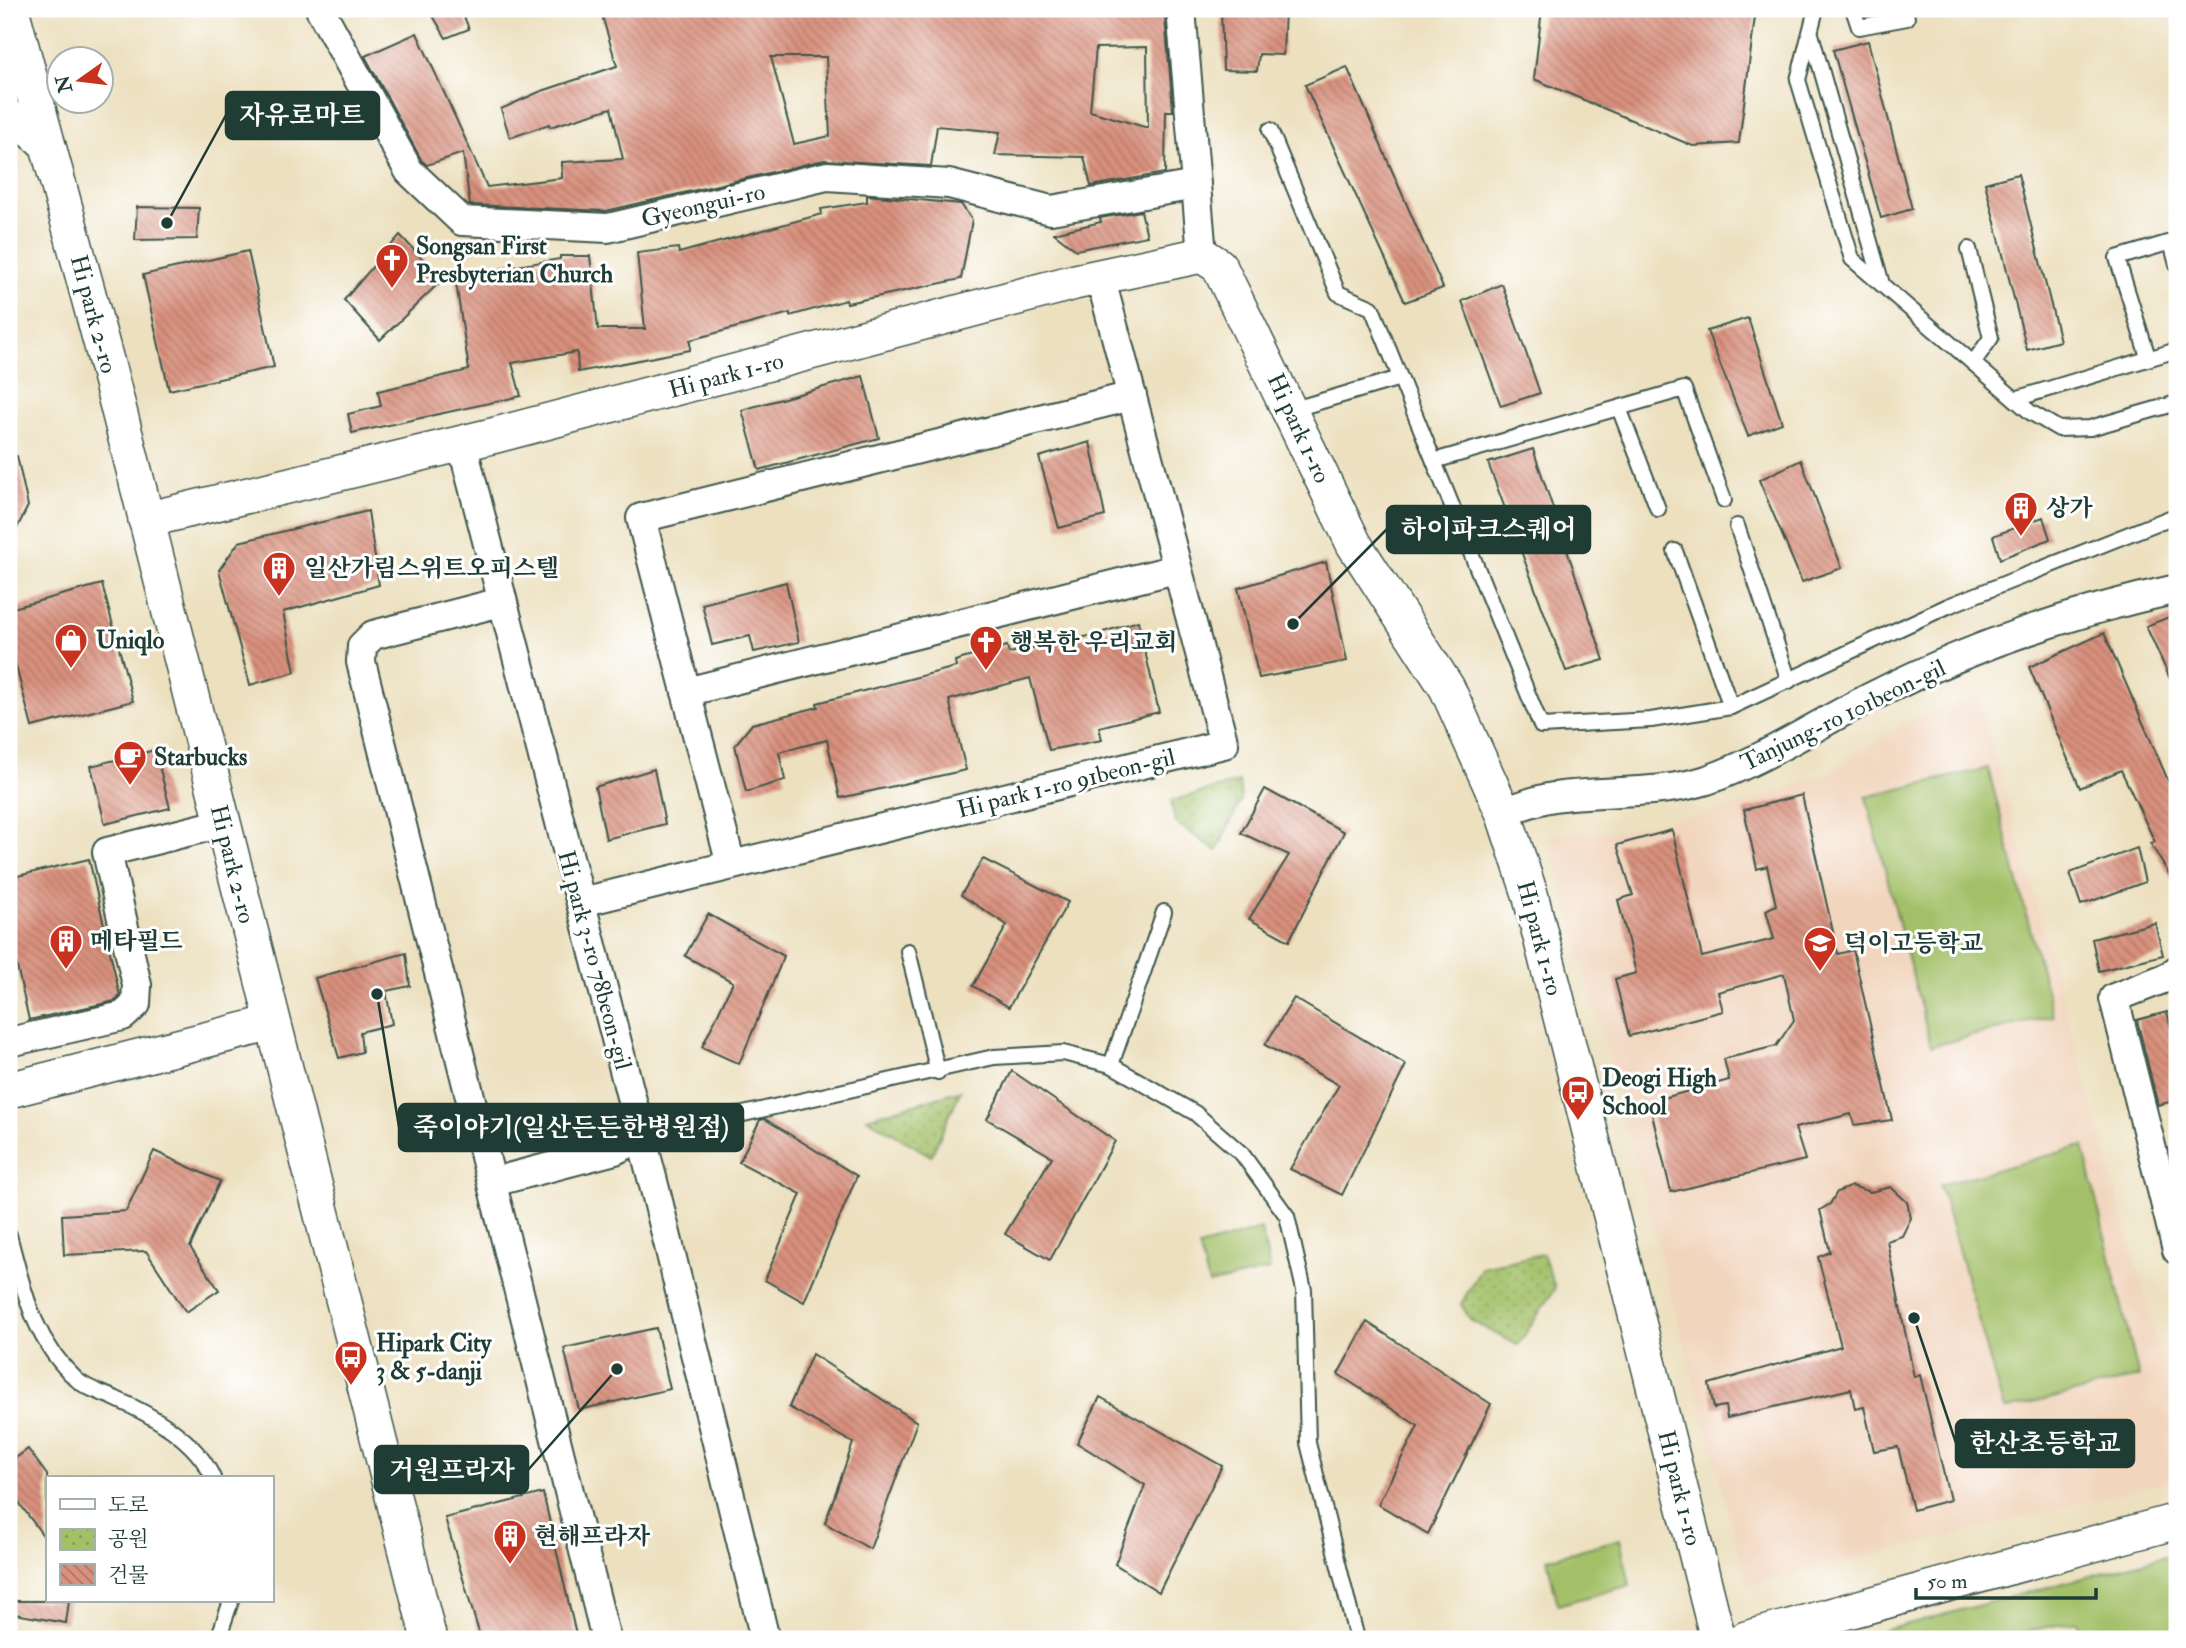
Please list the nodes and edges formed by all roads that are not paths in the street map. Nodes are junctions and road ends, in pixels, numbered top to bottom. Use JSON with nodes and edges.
{"nodes":[{"id":1,"x":11,"y":9,"type":"edge"},
{"id":2,"x":320,"y":9,"type":"edge"},
{"id":3,"x":1181,"y":9,"type":"edge"},
{"id":4,"x":1816,"y":9,"type":"edge"},
{"id":5,"x":1853,"y":9,"type":"edge"},
{"id":6,"x":1905,"y":9,"type":"edge"},
{"id":7,"x":1810,"y":32,"type":"junction"},
{"id":8,"x":9,"y":114,"type":"edge"},
{"id":9,"x":1270,"y":130,"type":"dead end"},
{"id":10,"x":51,"y":152,"type":"junction"},
{"id":11,"x":1196,"y":185,"type":"junction"},
{"id":12,"x":1969,"y":249,"type":"dead end"},
{"id":13,"x":1202,"y":255,"type":"junction"},
{"id":14,"x":2177,"y":265,"type":"edge"},
{"id":15,"x":1100,"y":276,"type":"junction"},
{"id":16,"x":1882,"y":285,"type":"junction"},
{"id":17,"x":2177,"y":350,"type":"edge"},
{"id":18,"x":2148,"y":358,"type":"junction"},
{"id":19,"x":1973,"y":363,"type":"junction"},
{"id":20,"x":1399,"y":378,"type":"junction"},
{"id":21,"x":1132,"y":396,"type":"junction"},
{"id":22,"x":2015,"y":399,"type":"junction"},
{"id":23,"x":2177,"y":403,"type":"edge"},
{"id":24,"x":1619,"y":408,"type":"junction"},
{"id":25,"x":1291,"y":410,"type":"junction"},
{"id":26,"x":462,"y":444,"type":"junction"},
{"id":27,"x":1434,"y":461,"type":"junction"},
{"id":28,"x":1724,"y":500,"type":"dead end"},
{"id":29,"x":1658,"y":509,"type":"dead end"},
{"id":30,"x":2177,"y":515,"type":"edge"},
{"id":31,"x":146,"y":520,"type":"junction"},
{"id":32,"x":1737,"y":526,"type":"dead end"},
{"id":33,"x":1675,"y":551,"type":"dead end"},
{"id":34,"x":1176,"y":569,"type":"junction"},
{"id":35,"x":2177,"y":589,"type":"edge"},
{"id":36,"x":501,"y":602,"type":"junction"},
{"id":37,"x":1789,"y":681,"type":"junction"},
{"id":38,"x":686,"y":692,"type":"junction"},
{"id":39,"x":1731,"y":708,"type":"junction"},
{"id":40,"x":1503,"y":811,"type":"junction"},
{"id":41,"x":223,"y":823,"type":"junction"},
{"id":42,"x":731,"y":865,"type":"junction"},
{"id":43,"x":582,"y":902,"type":"junction"},
{"id":44,"x":1164,"y":912,"type":"dead end"},
{"id":45,"x":908,"y":951,"type":"dead end"},
{"id":46,"x":2177,"y":970,"type":"edge"},
{"id":47,"x":272,"y":1023,"type":"junction"},
{"id":48,"x":9,"y":1038,"type":"edge"},
{"id":49,"x":1111,"y":1065,"type":"junction"},
{"id":50,"x":938,"y":1072,"type":"junction"},
{"id":51,"x":9,"y":1090,"type":"edge"},
{"id":52,"x":642,"y":1137,"type":"junction"},
{"id":53,"x":493,"y":1182,"type":"junction"},
{"id":54,"x":9,"y":1235,"type":"edge"},
{"id":55,"x":2177,"y":1250,"type":"edge"},
{"id":56,"x":212,"y":1476,"type":"edge"},
{"id":57,"x":2177,"y":1521,"type":"edge"},
{"id":58,"x":231,"y":1602,"type":"edge"},
{"id":59,"x":218,"y":1639,"type":"edge"},
{"id":60,"x":429,"y":1639,"type":"edge"},
{"id":61,"x":606,"y":1639,"type":"edge"},
{"id":62,"x":765,"y":1639,"type":"edge"},
{"id":63,"x":1357,"y":1639,"type":"edge"},
{"id":64,"x":1718,"y":1639,"type":"edge"},
{"id":65,"x":1746,"y":1639,"type":"edge"}],
"edges":[{"from":1,"to":10,"type":"street","name":"Hi park 2-ro"},
{"from":2,"to":11,"type":"street","name":"Gyeongui-ro"},
{"from":3,"to":11,"type":"street"},
{"from":4,"to":7,"type":"lane"},
{"from":5,"to":6,"type":"lane"},
{"from":7,"to":16,"type":"lane"},
{"from":7,"to":16,"type":"lane"},
{"from":8,"to":10,"type":"street"},
{"from":9,"to":20,"type":"lane"},
{"from":10,"to":31,"type":"street","name":"Hi park 2-ro"},
{"from":11,"to":13,"type":"street"},
{"from":12,"to":19,"type":"lane"},
{"from":13,"to":15,"type":"street","name":"Hi park 1-ro"},
{"from":13,"to":25,"type":"street","name":"Hi park 1-ro"},
{"from":14,"to":18,"type":"lane"},
{"from":15,"to":21,"type":"street","name":"Hi park 1-ro 91beon-gil"},
{"from":15,"to":26,"type":"street","name":"Hi park 1-ro"},
{"from":16,"to":19,"type":"lane"},
{"from":17,"to":18,"type":"lane"},
{"from":18,"to":22,"type":"lane"},
{"from":19,"to":22,"type":"lane"},
{"from":20,"to":25,"type":"lane"},
{"from":20,"to":27,"type":"lane"},
{"from":21,"to":34,"type":"street","name":"Hi park 1-ro 91beon-gil"},
{"from":21,"to":38,"type":"street"},
{"from":22,"to":23,"type":"lane"},
{"from":24,"to":27,"type":"lane"},
{"from":24,"to":28,"type":"lane"},
{"from":24,"to":29,"type":"lane"},
{"from":25,"to":40,"type":"street","name":"Hi park 1-ro"},
{"from":26,"to":31,"type":"street","name":"Hi park 1-ro"},
{"from":26,"to":36,"type":"street","name":"Hi park 3-ro 78beon-gil"},
{"from":27,"to":39,"type":"lane"},
{"from":30,"to":37,"type":"lane"},
{"from":31,"to":41,"type":"street","name":"Hi park 2-ro"},
{"from":32,"to":37,"type":"lane"},
{"from":33,"to":39,"type":"lane"},
{"from":34,"to":38,"type":"street"},
{"from":34,"to":42,"type":"street","name":"Hi park 1-ro 91beon-gil"},
{"from":35,"to":40,"type":"street","name":"Tanjung-ro 101beon-gil"},
{"from":36,"to":43,"type":"street","name":"Hi park 3-ro 78beon-gil"},
{"from":36,"to":53,"type":"street"},
{"from":37,"to":39,"type":"lane"},
{"from":38,"to":42,"type":"street"},
{"from":40,"to":64,"type":"street","name":"Hi park 1-ro"},
{"from":41,"to":47,"type":"street","name":"Hi park 2-ro"},
{"from":41,"to":48,"type":"street"},
{"from":42,"to":43,"type":"street","name":"Hi park 1-ro 91beon-gil"},
{"from":43,"to":52,"type":"street","name":"Hi park 3-ro 78beon-gil"},
{"from":44,"to":49,"type":"lane"},
{"from":45,"to":50,"type":"lane"},
{"from":46,"to":55,"type":"street"},
{"from":47,"to":51,"type":"street"},
{"from":47,"to":60,"type":"street","name":"Hi park 2-ro"},
{"from":49,"to":50,"type":"lane"},
{"from":49,"to":63,"type":"lane"},
{"from":50,"to":52,"type":"lane"},
{"from":52,"to":53,"type":"street"},
{"from":52,"to":62,"type":"street","name":"Hi park 3-ro 78beon-gil"},
{"from":53,"to":61,"type":"street"},
{"from":54,"to":56,"type":"lane"},
{"from":57,"to":65,"type":"street"},
{"from":58,"to":59,"type":"lane"}]}
